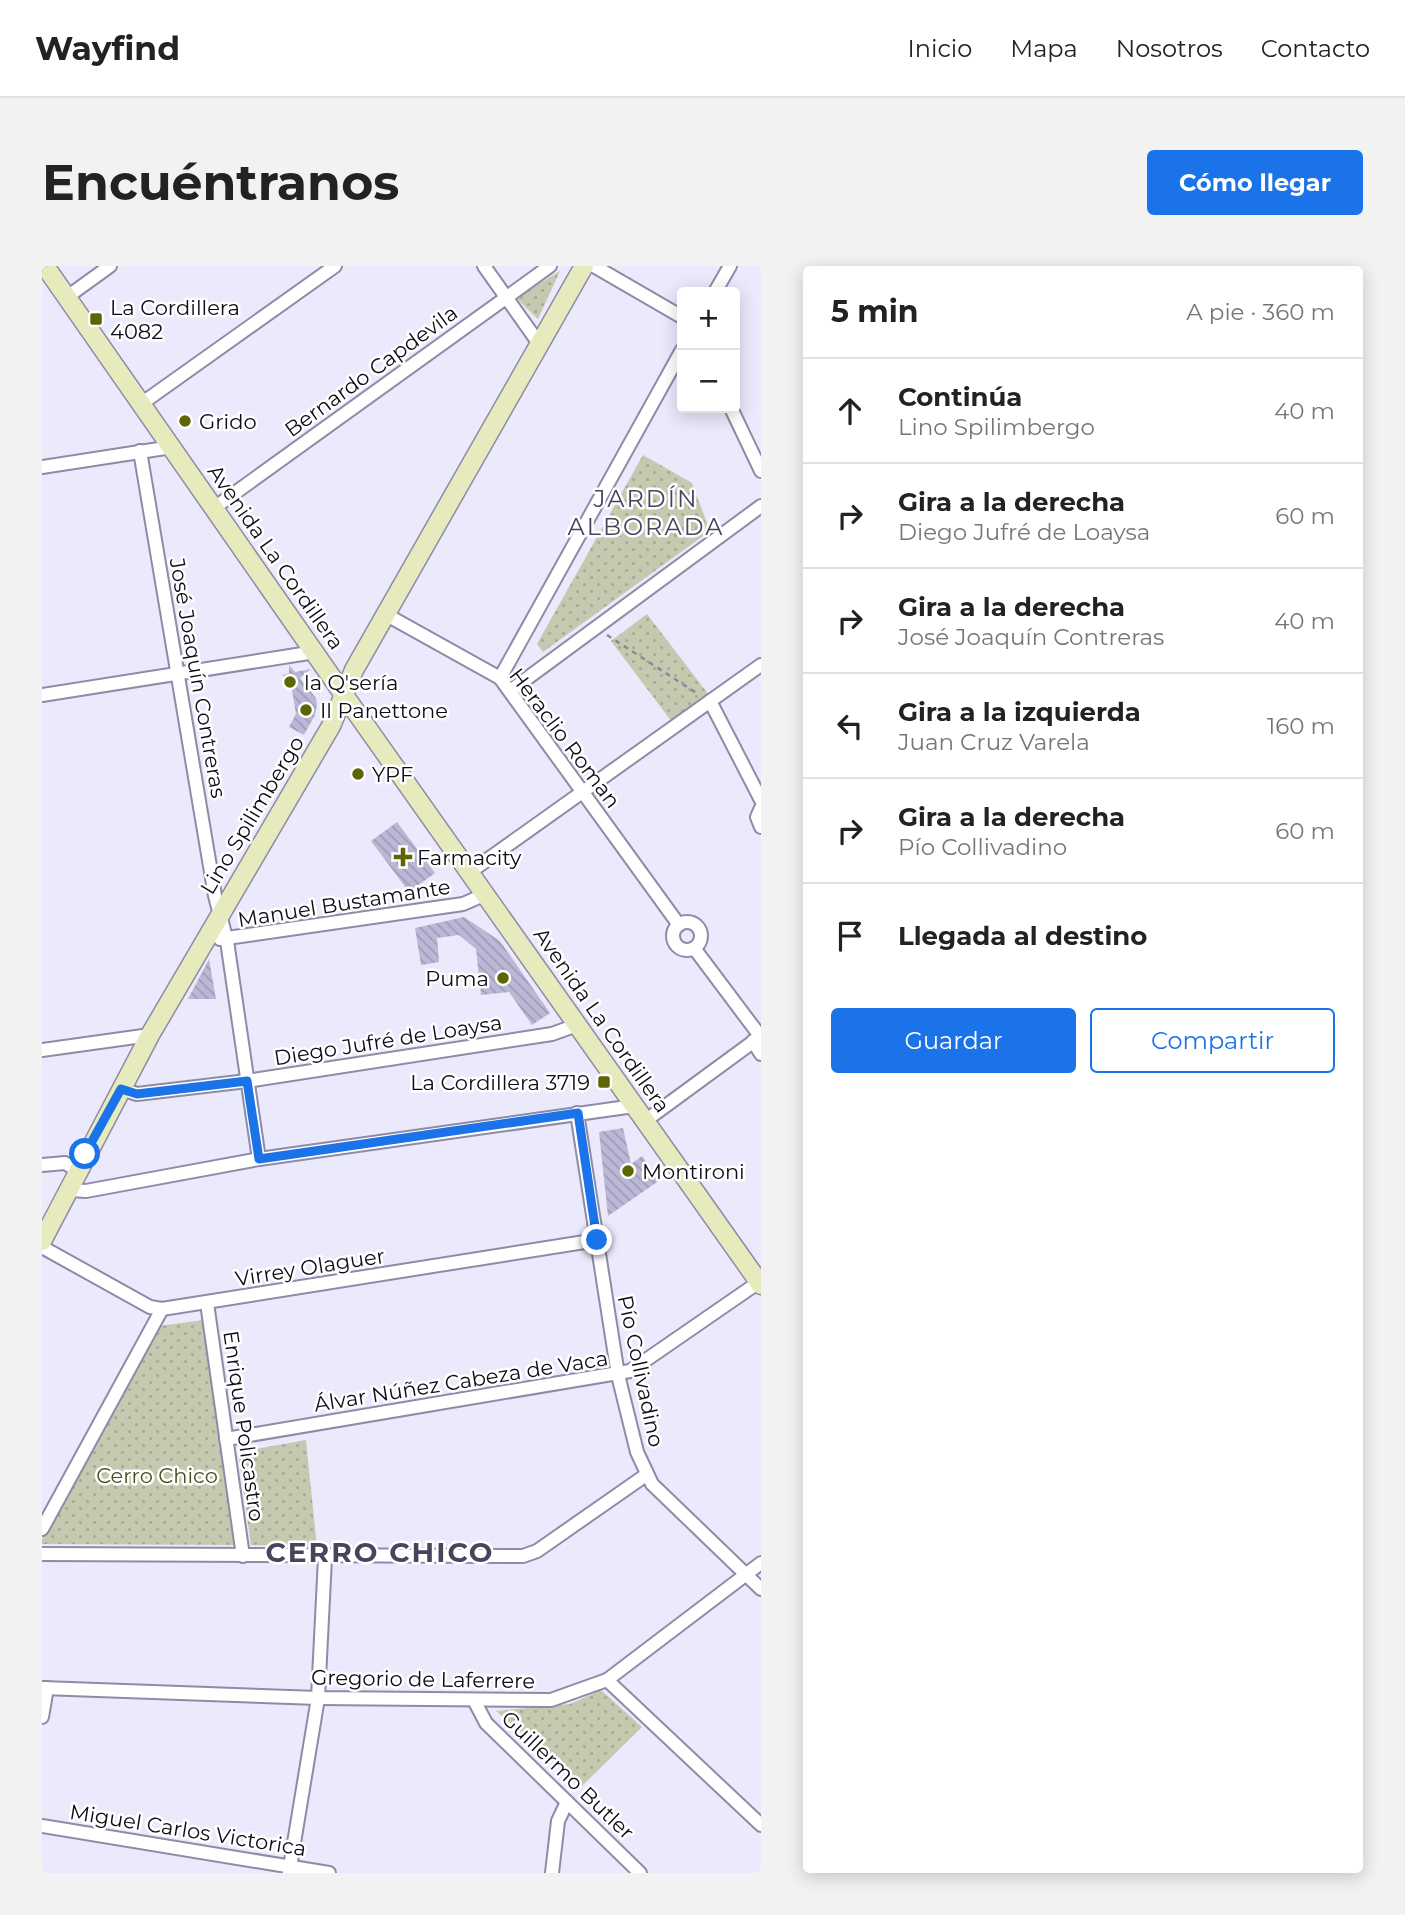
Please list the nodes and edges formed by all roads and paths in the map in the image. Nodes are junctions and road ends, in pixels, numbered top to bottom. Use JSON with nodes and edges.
{"nodes":[{"id":1,"x":45,"y":266,"type":"edge"},
{"id":2,"x":110,"y":266,"type":"edge"},
{"id":3,"x":335,"y":266,"type":"edge"},
{"id":4,"x":484,"y":266,"type":"edge"},
{"id":5,"x":550,"y":266,"type":"edge"},
{"id":6,"x":584,"y":266,"type":"edge"},
{"id":7,"x":594,"y":266,"type":"edge"},
{"id":8,"x":730,"y":266,"type":"edge"},
{"id":9,"x":718,"y":287,"type":"edge"},
{"id":10,"x":67,"y":297,"type":"junction"},
{"id":11,"x":505,"y":298,"type":"junction"},
{"id":12,"x":677,"y":314,"type":"edge"},
{"id":13,"x":540,"y":345,"type":"junction"},
{"id":14,"x":677,"y":360,"type":"edge"},
{"id":15,"x":141,"y":404,"type":"junction"},
{"id":16,"x":733,"y":413,"type":"edge"},
{"id":17,"x":172,"y":447,"type":"junction"},
{"id":18,"x":140,"y":451,"type":"junction"},
{"id":19,"x":42,"y":467,"type":"edge"},
{"id":20,"x":761,"y":471,"type":"edge"},
{"id":21,"x":761,"y":506,"type":"edge"},
{"id":22,"x":214,"y":508,"type":"junction"},
{"id":23,"x":385,"y":614,"type":"junction"},
{"id":24,"x":595,"y":627,"type":"junction"},
{"id":25,"x":315,"y":652,"type":"junction"},
{"id":26,"x":761,"y":665,"type":"edge"},
{"id":27,"x":179,"y":673,"type":"junction"},
{"id":28,"x":499,"y":678,"type":"junction"},
{"id":29,"x":510,"y":691,"type":"junction"},
{"id":30,"x":42,"y":695,"type":"edge"},
{"id":31,"x":344,"y":695,"type":"junction"},
{"id":32,"x":710,"y":701,"type":"junction"},
{"id":33,"x":583,"y":793,"type":"junction"},
{"id":34,"x":761,"y":800,"type":"edge"},
{"id":35,"x":761,"y":808,"type":"edge"},
{"id":36,"x":761,"y":827,"type":"edge"},
{"id":37,"x":470,"y":872,"type":"junction"},
{"id":38,"x":486,"y":894,"type":"junction"},
{"id":39,"x":220,"y":914,"type":"junction"},
{"id":40,"x":679,"y":925,"type":"junction"},
{"id":41,"x":206,"y":937,"type":"junction"},
{"id":42,"x":228,"y":941,"type":"junction"},
{"id":43,"x":694,"y":948,"type":"junction"},
{"id":44,"x":577,"y":1025,"type":"junction"},
{"id":45,"x":150,"y":1035,"type":"junction"},
{"id":46,"x":758,"y":1038,"type":"edge"},
{"id":47,"x":42,"y":1050,"type":"edge"},
{"id":48,"x":761,"y":1054,"type":"edge"},
{"id":49,"x":247,"y":1081,"type":"junction"},
{"id":50,"x":121,"y":1089,"type":"junction"},
{"id":51,"x":634,"y":1106,"type":"junction"},
{"id":52,"x":578,"y":1113,"type":"junction"},
{"id":53,"x":645,"y":1121,"type":"junction"},
{"id":54,"x":259,"y":1159,"type":"junction"},
{"id":55,"x":42,"y":1165,"type":"edge"},
{"id":56,"x":78,"y":1171,"type":"junction"},
{"id":57,"x":71,"y":1190,"type":"junction"},
{"id":58,"x":597,"y":1240,"type":"junction"},
{"id":59,"x":42,"y":1241,"type":"edge"},
{"id":60,"x":42,"y":1248,"type":"edge"},
{"id":61,"x":760,"y":1283,"type":"edge"},
{"id":62,"x":207,"y":1303,"type":"junction"},
{"id":63,"x":162,"y":1309,"type":"junction"},
{"id":64,"x":618,"y":1375,"type":"junction"},
{"id":65,"x":226,"y":1439,"type":"junction"},
{"id":66,"x":646,"y":1475,"type":"junction"},
{"id":67,"x":42,"y":1529,"type":"edge"},
{"id":68,"x":42,"y":1554,"type":"edge"},
{"id":69,"x":243,"y":1556,"type":"junction"},
{"id":70,"x":325,"y":1558,"type":"junction"},
{"id":71,"x":761,"y":1563,"type":"edge"},
{"id":72,"x":746,"y":1575,"type":"junction"},
{"id":73,"x":761,"y":1590,"type":"edge"},
{"id":74,"x":607,"y":1680,"type":"junction"},
{"id":75,"x":44,"y":1688,"type":"edge"},
{"id":76,"x":318,"y":1698,"type":"junction"},
{"id":77,"x":474,"y":1700,"type":"junction"},
{"id":78,"x":42,"y":1717,"type":"edge"},
{"id":79,"x":567,"y":1802,"type":"junction"},
{"id":80,"x":761,"y":1825,"type":"edge"},
{"id":81,"x":42,"y":1826,"type":"edge"},
{"id":82,"x":289,"y":1870,"type":"edge"},
{"id":83,"x":329,"y":1873,"type":"edge"},
{"id":84,"x":552,"y":1873,"type":"edge"},
{"id":85,"x":640,"y":1873,"type":"edge"}],
"edges":[{"from":1,"to":10,"type":"main road","name":"Avenida La Cordillera"},
{"from":2,"to":10,"type":"street"},
{"from":3,"to":15,"type":"street"},
{"from":4,"to":11,"type":"street"},
{"from":5,"to":11,"type":"street","name":"Bernardo Capdevila"},
{"from":6,"to":13,"type":"main road","name":"Lino Spilimbergo"},
{"from":7,"to":12,"type":"street"},
{"from":8,"to":9,"type":"street"},
{"from":10,"to":15,"type":"main road","name":"Avenida La Cordillera"},
{"from":11,"to":13,"type":"street"},
{"from":11,"to":22,"type":"street","name":"Bernardo Capdevila"},
{"from":13,"to":23,"type":"main road","name":"Lino Spilimbergo"},
{"from":14,"to":28,"type":"street"},
{"from":15,"to":17,"type":"main road","name":"Avenida La Cordillera"},
{"from":16,"to":20,"type":"street"},
{"from":17,"to":18,"type":"street"},
{"from":17,"to":22,"type":"main road","name":"Avenida La Cordillera"},
{"from":18,"to":19,"type":"street"},
{"from":18,"to":27,"type":"street","name":"José Joaquín Contreras"},
{"from":21,"to":24,"type":"street"},
{"from":22,"to":25,"type":"main road","name":"Avenida La Cordillera"},
{"from":23,"to":28,"type":"street","name":"Heraclio Roman"},
{"from":23,"to":31,"type":"main road","name":"Lino Spilimbergo"},
{"from":24,"to":29,"type":"street"},
{"from":24,"to":32,"type":"path"},
{"from":25,"to":27,"type":"street"},
{"from":25,"to":31,"type":"main road","name":"Avenida La Cordillera"},
{"from":26,"to":32,"type":"street","name":"Manuel Bustamante"},
{"from":27,"to":30,"type":"street"},
{"from":27,"to":39,"type":"street","name":"José Joaquín Contreras"},
{"from":28,"to":29,"type":"street","name":"Heraclio Roman"},
{"from":29,"to":33,"type":"street","name":"Heraclio Roman"},
{"from":31,"to":37,"type":"main road","name":"Avenida La Cordillera"},
{"from":31,"to":39,"type":"main road","name":"Lino Spilimbergo"},
{"from":32,"to":33,"type":"street","name":"Manuel Bustamante"},
{"from":32,"to":34,"type":"street"},
{"from":33,"to":37,"type":"street","name":"Manuel Bustamante"},
{"from":33,"to":40,"type":"street","name":"Heraclio Roman"},
{"from":35,"to":36,"type":"street"},
{"from":37,"to":38,"type":"main road","name":"Avenida La Cordillera"},
{"from":38,"to":42,"type":"street","name":"Manuel Bustamante"},
{"from":38,"to":44,"type":"main road","name":"Avenida La Cordillera"},
{"from":39,"to":41,"type":"main road","name":"Lino Spilimbergo"},
{"from":39,"to":42,"type":"street","name":"José Joaquín Contreras"},
{"from":40,"to":43,"type":"street","name":"Heraclio Roman"},
{"from":40,"to":43,"type":"street","name":"Heraclio Roman"},
{"from":41,"to":42,"type":"street","name":"Manuel Bustamante"},
{"from":41,"to":45,"type":"main road","name":"Lino Spilimbergo"},
{"from":42,"to":49,"type":"street","name":"José Joaquín Contreras"},
{"from":43,"to":46,"type":"street","name":"Heraclio Roman"},
{"from":44,"to":49,"type":"street","name":"Diego Jufré de Loaysa"},
{"from":44,"to":51,"type":"main road","name":"Avenida La Cordillera"},
{"from":45,"to":47,"type":"street"},
{"from":45,"to":50,"type":"main road","name":"Lino Spilimbergo"},
{"from":46,"to":48,"type":"street","name":"Heraclio Roman"},
{"from":46,"to":53,"type":"street"},
{"from":49,"to":50,"type":"street","name":"Diego Jufré de Loaysa"},
{"from":49,"to":54,"type":"street","name":"José Joaquín Contreras"},
{"from":50,"to":56,"type":"main road","name":"Lino Spilimbergo"},
{"from":51,"to":52,"type":"street"},
{"from":51,"to":53,"type":"main road","name":"Avenida La Cordillera"},
{"from":52,"to":54,"type":"street"},
{"from":52,"to":58,"type":"street","name":"Pío Collivadino"},
{"from":53,"to":61,"type":"main road","name":"Avenida La Cordillera"},
{"from":54,"to":57,"type":"street"},
{"from":55,"to":56,"type":"street"},
{"from":56,"to":57,"type":"main road","name":"Lino Spilimbergo"},
{"from":57,"to":59,"type":"main road","name":"Lino Spilimbergo"},
{"from":58,"to":62,"type":"street","name":"Virrey Olaguer"},
{"from":58,"to":64,"type":"street","name":"Pío Collivadino"},
{"from":60,"to":63,"type":"street","name":"Virrey Olaguer"},
{"from":61,"to":64,"type":"street","name":"Álvar Núñez Cabeza de Vaca"},
{"from":62,"to":63,"type":"street","name":"Virrey Olaguer"},
{"from":62,"to":65,"type":"street","name":"Enrique Policastro"},
{"from":63,"to":67,"type":"street"},
{"from":64,"to":65,"type":"street","name":"Álvar Núñez Cabeza de Vaca"},
{"from":64,"to":66,"type":"street","name":"Pío Collivadino"},
{"from":65,"to":69,"type":"street","name":"Enrique Policastro"},
{"from":66,"to":70,"type":"street"},
{"from":66,"to":72,"type":"street","name":"Pío Collivadino"},
{"from":68,"to":69,"type":"street"},
{"from":69,"to":70,"type":"street"},
{"from":70,"to":76,"type":"street"},
{"from":71,"to":72,"type":"street","name":"Gregorio de Laferrere"},
{"from":72,"to":73,"type":"street","name":"Pío Collivadino"},
{"from":72,"to":74,"type":"street","name":"Gregorio de Laferrere"},
{"from":74,"to":77,"type":"street","name":"Gregorio de Laferrere"},
{"from":74,"to":80,"type":"street"},
{"from":75,"to":76,"type":"street","name":"Gregorio de Laferrere"},
{"from":75,"to":78,"type":"street"},
{"from":76,"to":77,"type":"street","name":"Gregorio de Laferrere"},
{"from":76,"to":82,"type":"street"},
{"from":77,"to":79,"type":"street","name":"Guillermo Butler"},
{"from":79,"to":84,"type":"street"},
{"from":79,"to":85,"type":"street","name":"Guillermo Butler"},
{"from":81,"to":82,"type":"street","name":"Miguel Carlos Victorica"},
{"from":82,"to":83,"type":"street","name":"Miguel Carlos Victorica"}]}
